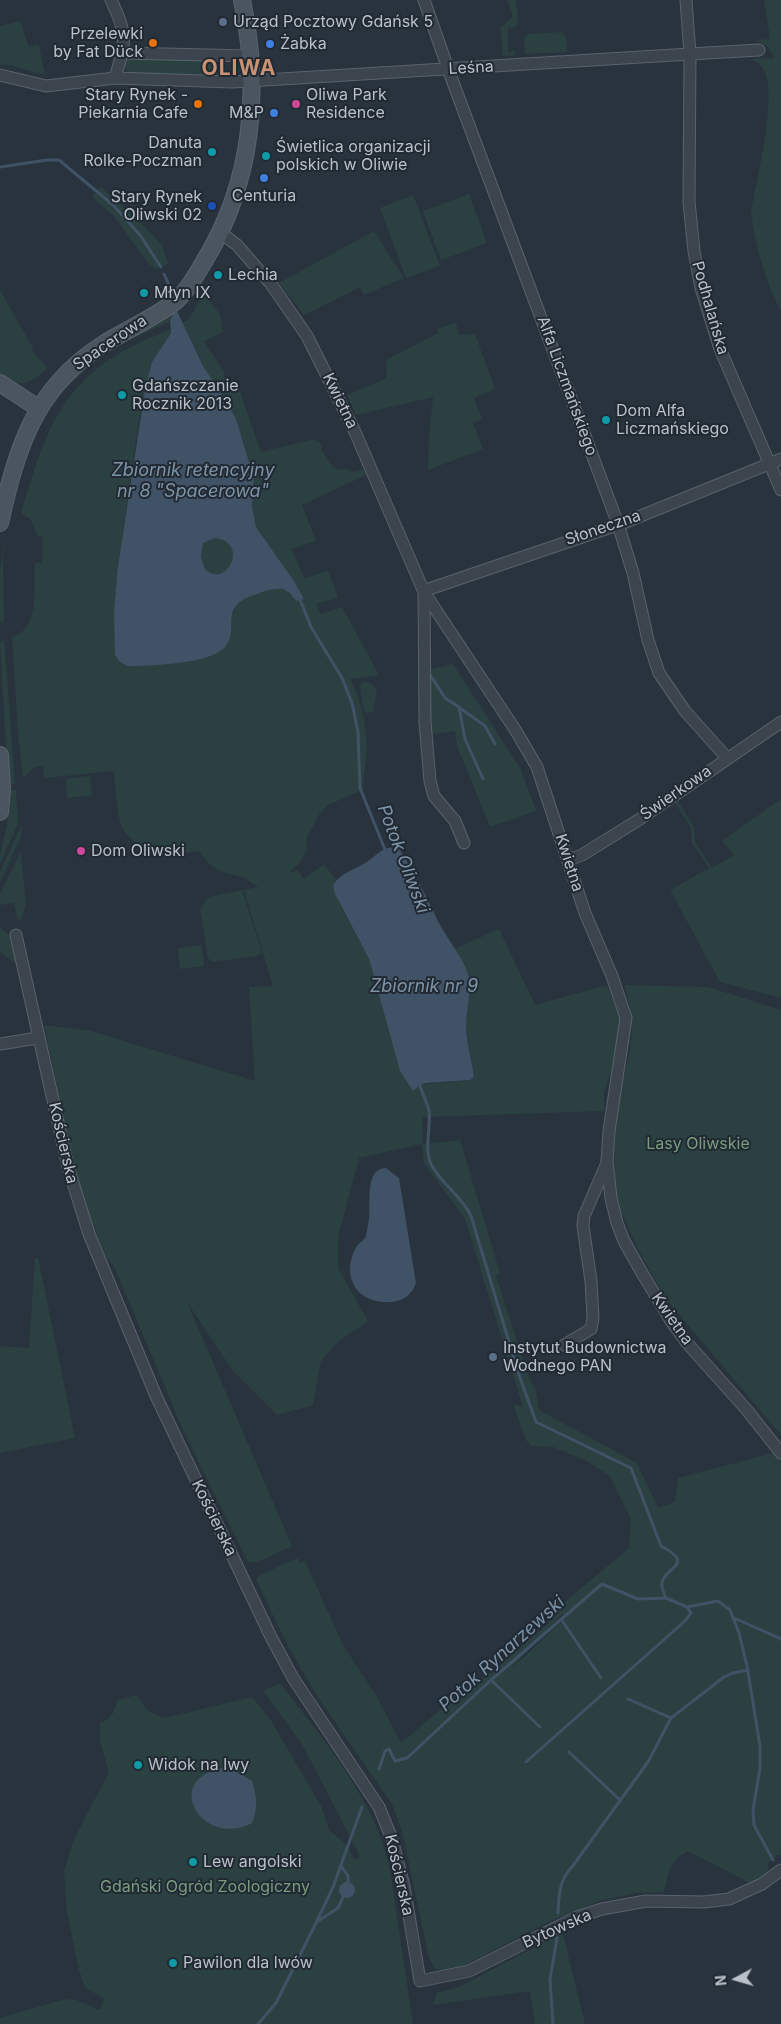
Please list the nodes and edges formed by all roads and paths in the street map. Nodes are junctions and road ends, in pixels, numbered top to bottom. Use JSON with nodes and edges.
{"nodes":[{"id":1,"x":112,"y":0,"type":"edge"},
{"id":2,"x":242,"y":0,"type":"edge"},
{"id":3,"x":424,"y":0,"type":"edge"},
{"id":4,"x":686,"y":0,"type":"edge"},
{"id":5,"x":759,"y":50,"type":"dead end"},
{"id":6,"x":122,"y":53,"type":"junction"},
{"id":7,"x":690,"y":54,"type":"junction"},
{"id":8,"x":250,"y":56,"type":"junction"},
{"id":9,"x":448,"y":69,"type":"junction"},
{"id":10,"x":0,"y":75,"type":"edge"},
{"id":11,"x":115,"y":78,"type":"junction"},
{"id":12,"x":251,"y":80,"type":"junction"},
{"id":13,"x":220,"y":232,"type":"junction"},
{"id":14,"x":0,"y":383,"type":"edge"},
{"id":15,"x":18,"y":395,"type":"junction"},
{"id":16,"x":38,"y":408,"type":"junction"},
{"id":17,"x":29,"y":426,"type":"junction"},
{"id":18,"x":781,"y":459,"type":"edge"},
{"id":19,"x":768,"y":464,"type":"junction"},
{"id":20,"x":781,"y":490,"type":"edge"},
{"id":21,"x":0,"y":523,"type":"edge"},
{"id":22,"x":618,"y":524,"type":"junction"},
{"id":23,"x":424,"y":592,"type":"junction"},
{"id":24,"x":781,"y":722,"type":"edge"},
{"id":25,"x":0,"y":755,"type":"edge"},
{"id":26,"x":727,"y":758,"type":"junction"},
{"id":27,"x":0,"y":812,"type":"edge"},
{"id":28,"x":464,"y":843,"type":"dead end"},
{"id":29,"x":568,"y":860,"type":"junction"},
{"id":30,"x":16,"y":935,"type":"dead end"},
{"id":31,"x":38,"y":1038,"type":"junction"},
{"id":32,"x":0,"y":1044,"type":"edge"},
{"id":33,"x":607,"y":1161,"type":"junction"},
{"id":34,"x":564,"y":1345,"type":"dead end"},
{"id":35,"x":781,"y":1453,"type":"edge"},
{"id":36,"x":777,"y":1873,"type":"edge"},
{"id":37,"x":420,"y":1981,"type":"joint"}],
"edges":[{"from":1,"to":6,"type":"street"},
{"from":2,"to":8,"type":"main road","name":"Spacerowa"},
{"from":3,"to":9,"type":"street","name":"Alfa Liczmańskiego"},
{"from":4,"to":7,"type":"street"},
{"from":5,"to":7,"type":"street","name":"Leśna"},
{"from":6,"to":8,"type":"street"},
{"from":6,"to":11,"type":"street"},
{"from":7,"to":9,"type":"street","name":"Leśna"},
{"from":7,"to":19,"type":"street","name":"Podhalańska"},
{"from":8,"to":12,"type":"main road","name":"Spacerowa"},
{"from":9,"to":12,"type":"street","name":"Leśna"},
{"from":9,"to":22,"type":"street","name":"Alfa Liczmańskiego"},
{"from":10,"to":11,"type":"street","name":"Leśna"},
{"from":11,"to":12,"type":"street","name":"Leśna"},
{"from":12,"to":13,"type":"main road","name":"Spacerowa"},
{"from":13,"to":16,"type":"main road","name":"Spacerowa"},
{"from":13,"to":23,"type":"street","name":"Kwietna"},
{"from":14,"to":15,"type":"main road"},
{"from":15,"to":16,"type":"main road"},
{"from":15,"to":17,"type":"main road"},
{"from":16,"to":17,"type":"main road","name":"Spacerowa"},
{"from":17,"to":21,"type":"main road","name":"Spacerowa"},
{"from":18,"to":19,"type":"street","name":"Słoneczna"},
{"from":19,"to":20,"type":"street","name":"Podhalańska"},
{"from":19,"to":22,"type":"street","name":"Słoneczna"},
{"from":22,"to":23,"type":"street","name":"Słoneczna"},
{"from":22,"to":26,"type":"street","name":"Alfa Liczmańskiego"},
{"from":23,"to":28,"type":"street","name":"Kwietna"},
{"from":23,"to":29,"type":"street","name":"Kwietna"},
{"from":24,"to":26,"type":"street","name":"Świerkowa"},
{"from":25,"to":27,"type":"main road"},
{"from":26,"to":29,"type":"street","name":"Świerkowa"},
{"from":29,"to":33,"type":"street","name":"Kwietna"},
{"from":30,"to":31,"type":"street","name":"Kościerska"},
{"from":31,"to":32,"type":"street"},
{"from":31,"to":37,"type":"street","name":"Kościerska"},
{"from":33,"to":34,"type":"street","name":"Kwietna"},
{"from":33,"to":35,"type":"street","name":"Kwietna"},
{"from":36,"to":37,"type":"street","name":"Bytowska"}]}
